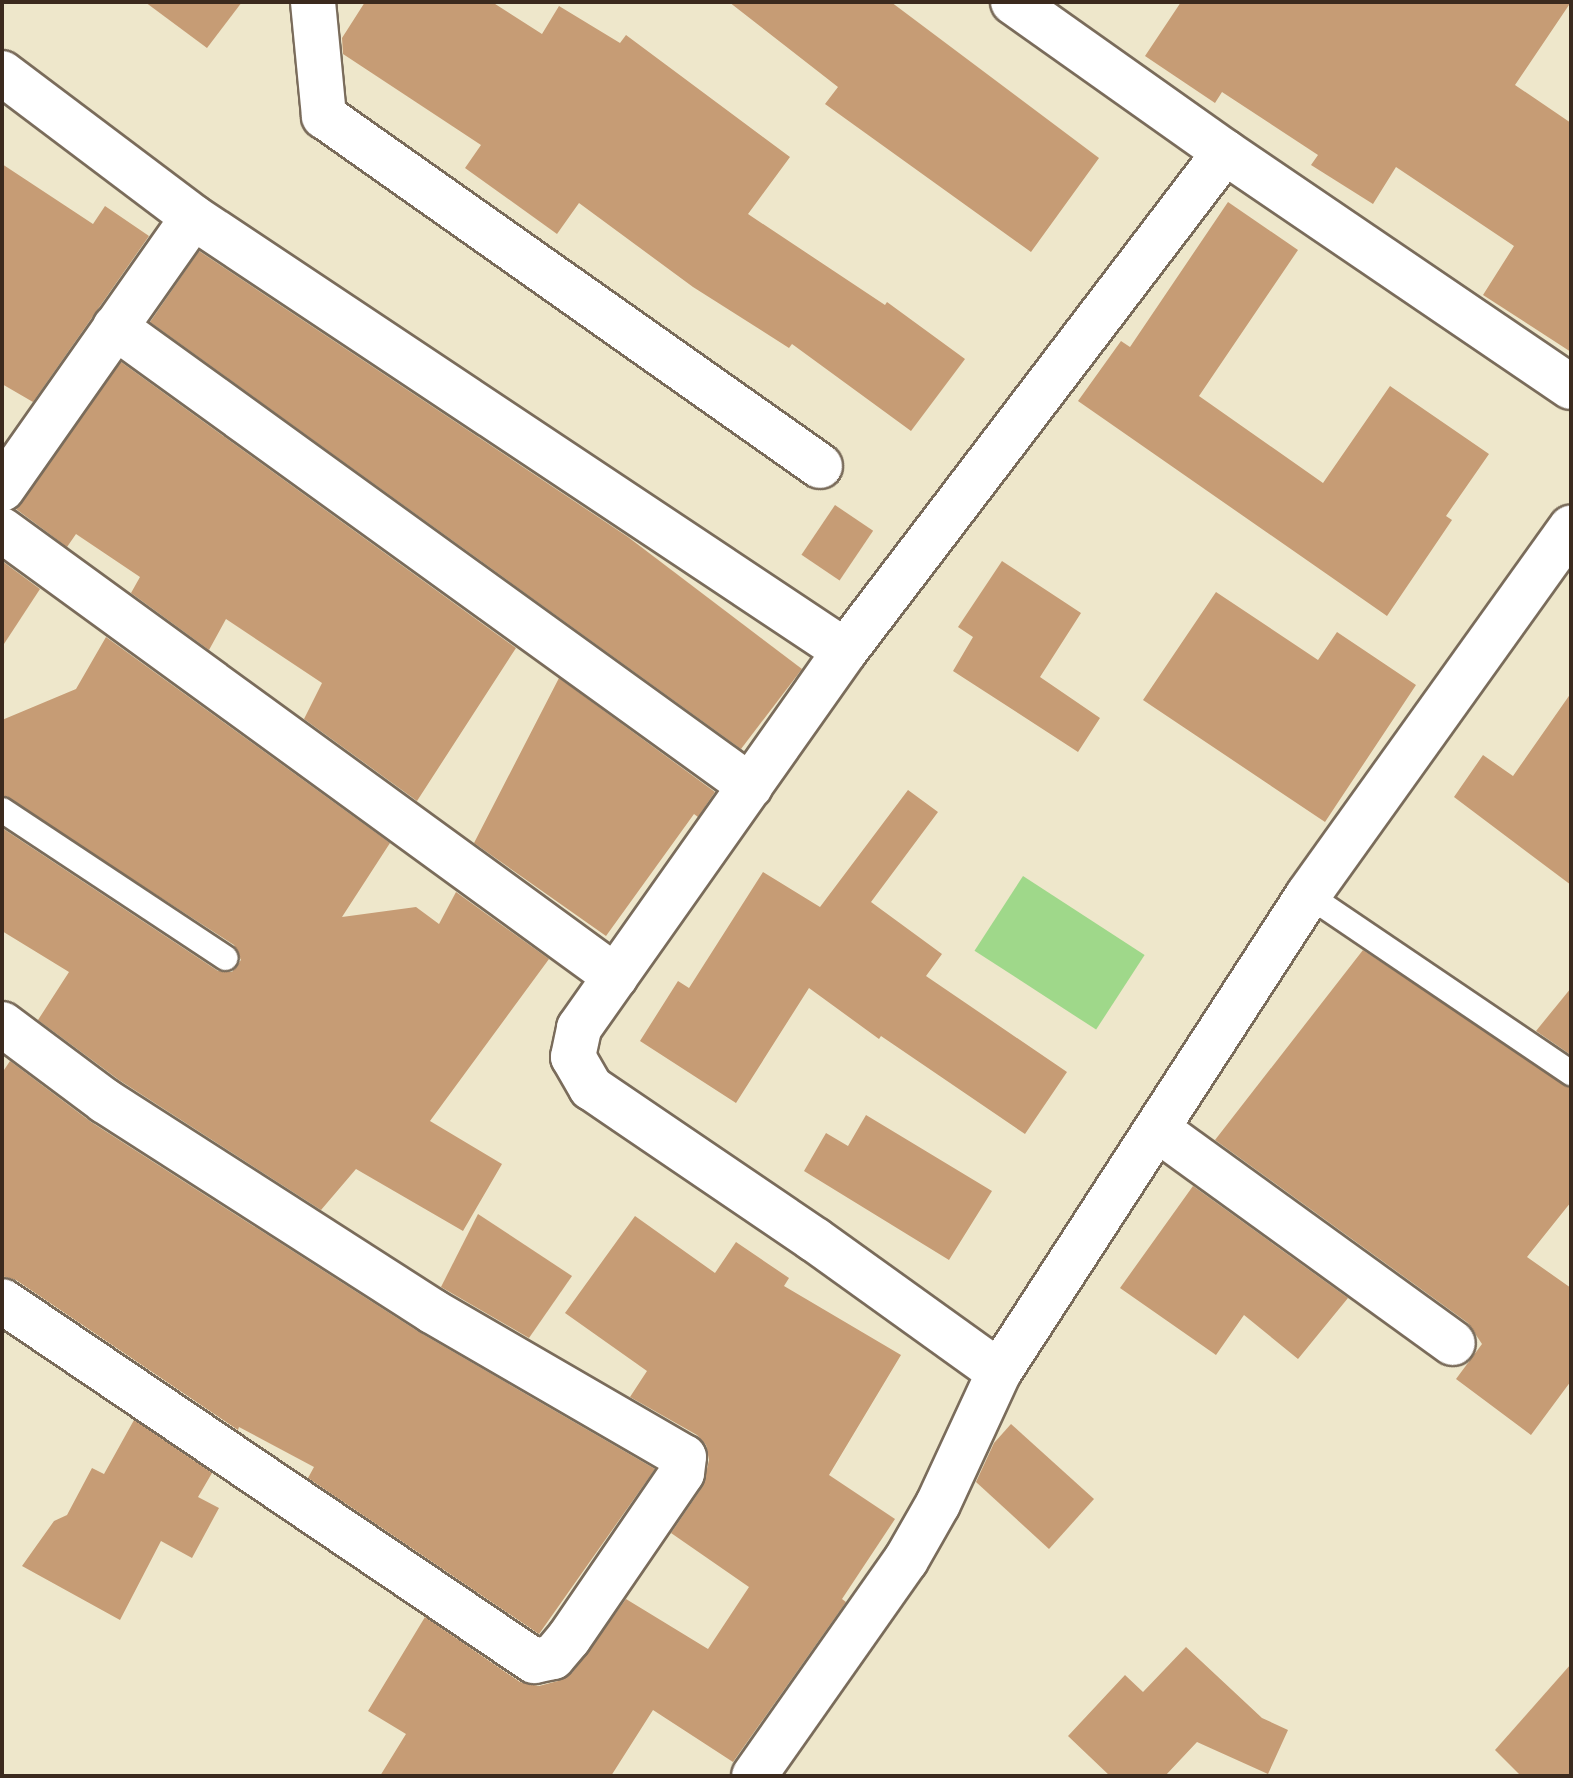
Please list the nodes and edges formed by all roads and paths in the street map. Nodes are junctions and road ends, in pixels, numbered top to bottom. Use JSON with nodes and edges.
{"nodes":[{"id":1,"x":313,"y":2,"type":"edge"},
{"id":2,"x":1013,"y":2,"type":"edge"},
{"id":3,"x":2,"y":73,"type":"edge"},
{"id":4,"x":1225,"y":152,"type":"junction"},
{"id":5,"x":193,"y":217,"type":"junction"},
{"id":6,"x":115,"y":327,"type":"junction"},
{"id":7,"x":1571,"y":387,"type":"edge"},
{"id":8,"x":820,"y":466,"type":"dead end"},
{"id":9,"x":2,"y":489,"type":"edge"},
{"id":10,"x":1571,"y":528,"type":"edge"},
{"id":11,"x":2,"y":530,"type":"edge"},
{"id":12,"x":845,"y":651,"type":"junction"},
{"id":13,"x":750,"y":786,"type":"junction"},
{"id":14,"x":2,"y":810,"type":"edge"},
{"id":15,"x":1308,"y":895,"type":"junction"},
{"id":16,"x":226,"y":958,"type":"dead end"},
{"id":17,"x":616,"y":977,"type":"junction"},
{"id":18,"x":2,"y":1024,"type":"edge"},
{"id":19,"x":1571,"y":1073,"type":"edge"},
{"id":20,"x":1157,"y":1129,"type":"junction"},
{"id":21,"x":2,"y":1301,"type":"edge"},
{"id":22,"x":1453,"y":1343,"type":"dead end"},
{"id":23,"x":999,"y":1372,"type":"junction"},
{"id":24,"x":754,"y":1776,"type":"edge"}],
"edges":[{"from":1,"to":8,"type":"street"},
{"from":2,"to":4,"type":"street"},
{"from":3,"to":5,"type":"street"},
{"from":4,"to":7,"type":"street"},
{"from":4,"to":12,"type":"street"},
{"from":5,"to":6,"type":"street"},
{"from":5,"to":12,"type":"street"},
{"from":6,"to":9,"type":"street"},
{"from":6,"to":13,"type":"street"},
{"from":10,"to":15,"type":"street"},
{"from":11,"to":17,"type":"street"},
{"from":12,"to":13,"type":"street"},
{"from":13,"to":17,"type":"street"},
{"from":14,"to":16,"type":"lane"},
{"from":15,"to":19,"type":"lane"},
{"from":15,"to":20,"type":"street"},
{"from":17,"to":23,"type":"street"},
{"from":18,"to":21,"type":"street"},
{"from":20,"to":22,"type":"street"},
{"from":20,"to":23,"type":"street"},
{"from":23,"to":24,"type":"street"}]}
